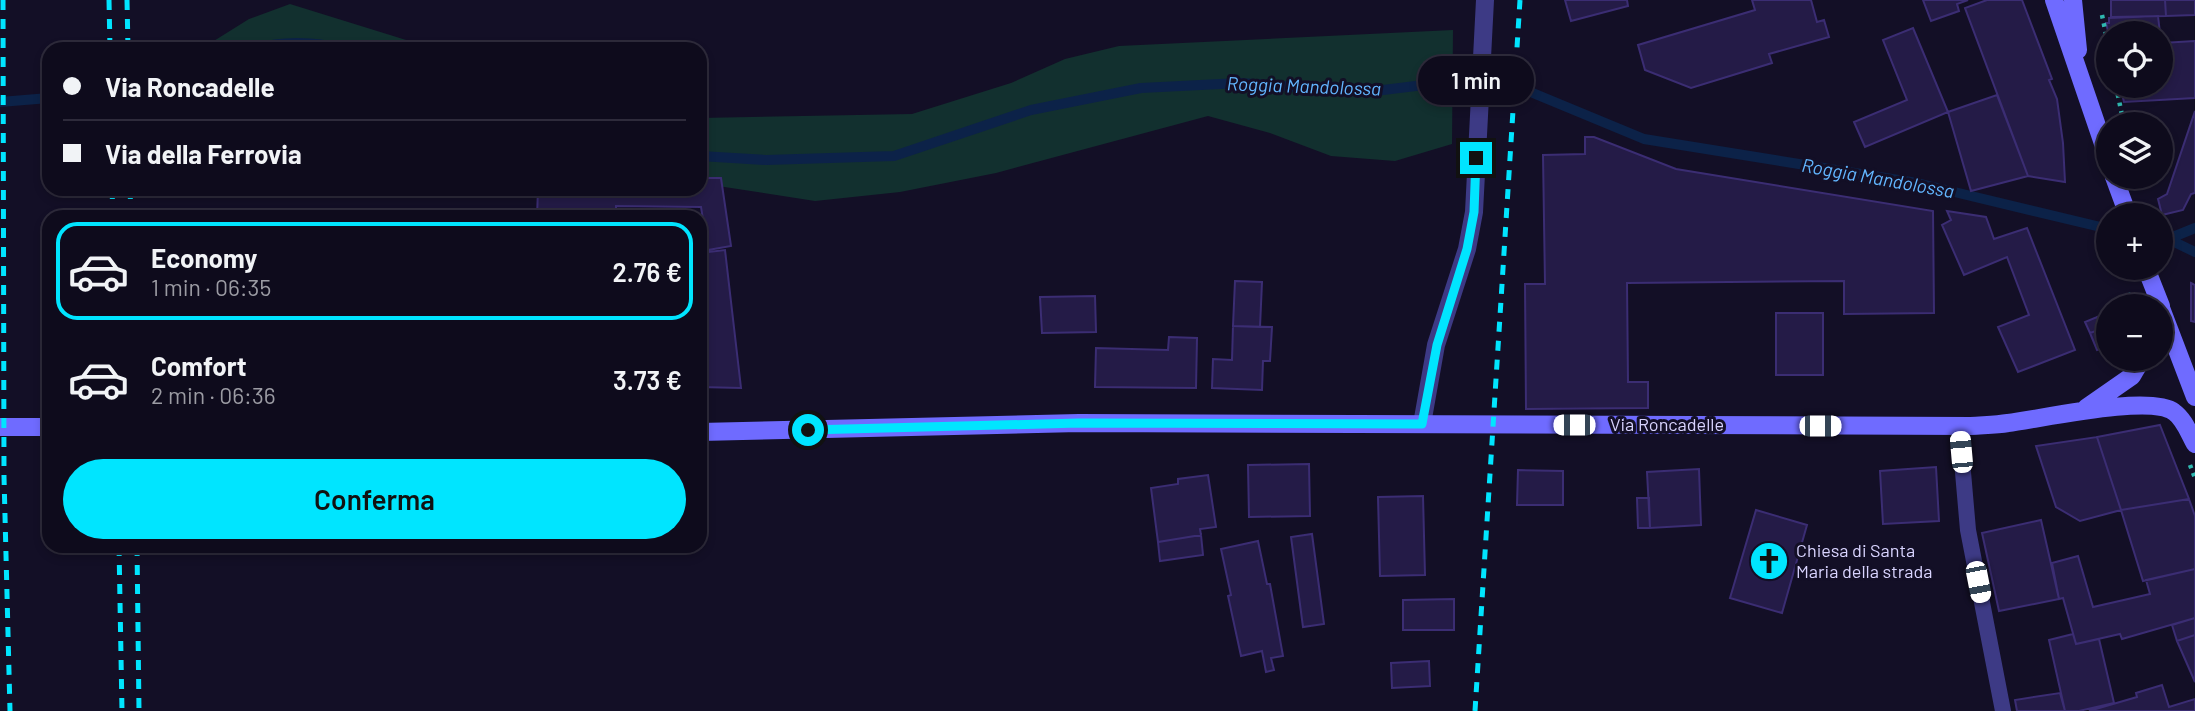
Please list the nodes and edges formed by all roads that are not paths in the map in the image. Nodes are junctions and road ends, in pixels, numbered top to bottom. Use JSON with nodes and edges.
{"nodes":[{"id":1,"x":1486,"y":0,"type":"edge"},
{"id":2,"x":2054,"y":0,"type":"edge"},
{"id":3,"x":2073,"y":0,"type":"edge"},
{"id":4,"x":2082,"y":81,"type":"junction"},
{"id":5,"x":2096,"y":122,"type":"edge"},
{"id":6,"x":2173,"y":339,"type":"edge"},
{"id":7,"x":2135,"y":371,"type":"edge"},
{"id":8,"x":2195,"y":397,"type":"edge"},
{"id":9,"x":2086,"y":408,"type":"junction"},
{"id":10,"x":1422,"y":424,"type":"junction"},
{"id":11,"x":1959,"y":426,"type":"junction"},
{"id":12,"x":0,"y":427,"type":"edge"},
{"id":13,"x":42,"y":427,"type":"edge"},
{"id":14,"x":707,"y":432,"type":"edge"},
{"id":15,"x":2195,"y":444,"type":"edge"},
{"id":16,"x":2003,"y":711,"type":"edge"}],
"edges":[{"from":1,"to":10,"type":"street"},
{"from":2,"to":4,"type":"street"},
{"from":3,"to":4,"type":"street"},
{"from":4,"to":5,"type":"street"},
{"from":6,"to":8,"type":"street"},
{"from":7,"to":9,"type":"street","name":"Via Roncadelle"},
{"from":9,"to":11,"type":"street","name":"Via Roncadelle"},
{"from":9,"to":15,"type":"street","name":"Via Roncadelle"},
{"from":10,"to":11,"type":"street","name":"Via Roncadelle"},
{"from":10,"to":14,"type":"street","name":"Via Roncadelle"},
{"from":11,"to":16,"type":"lane"},
{"from":12,"to":13,"type":"street"}]}
